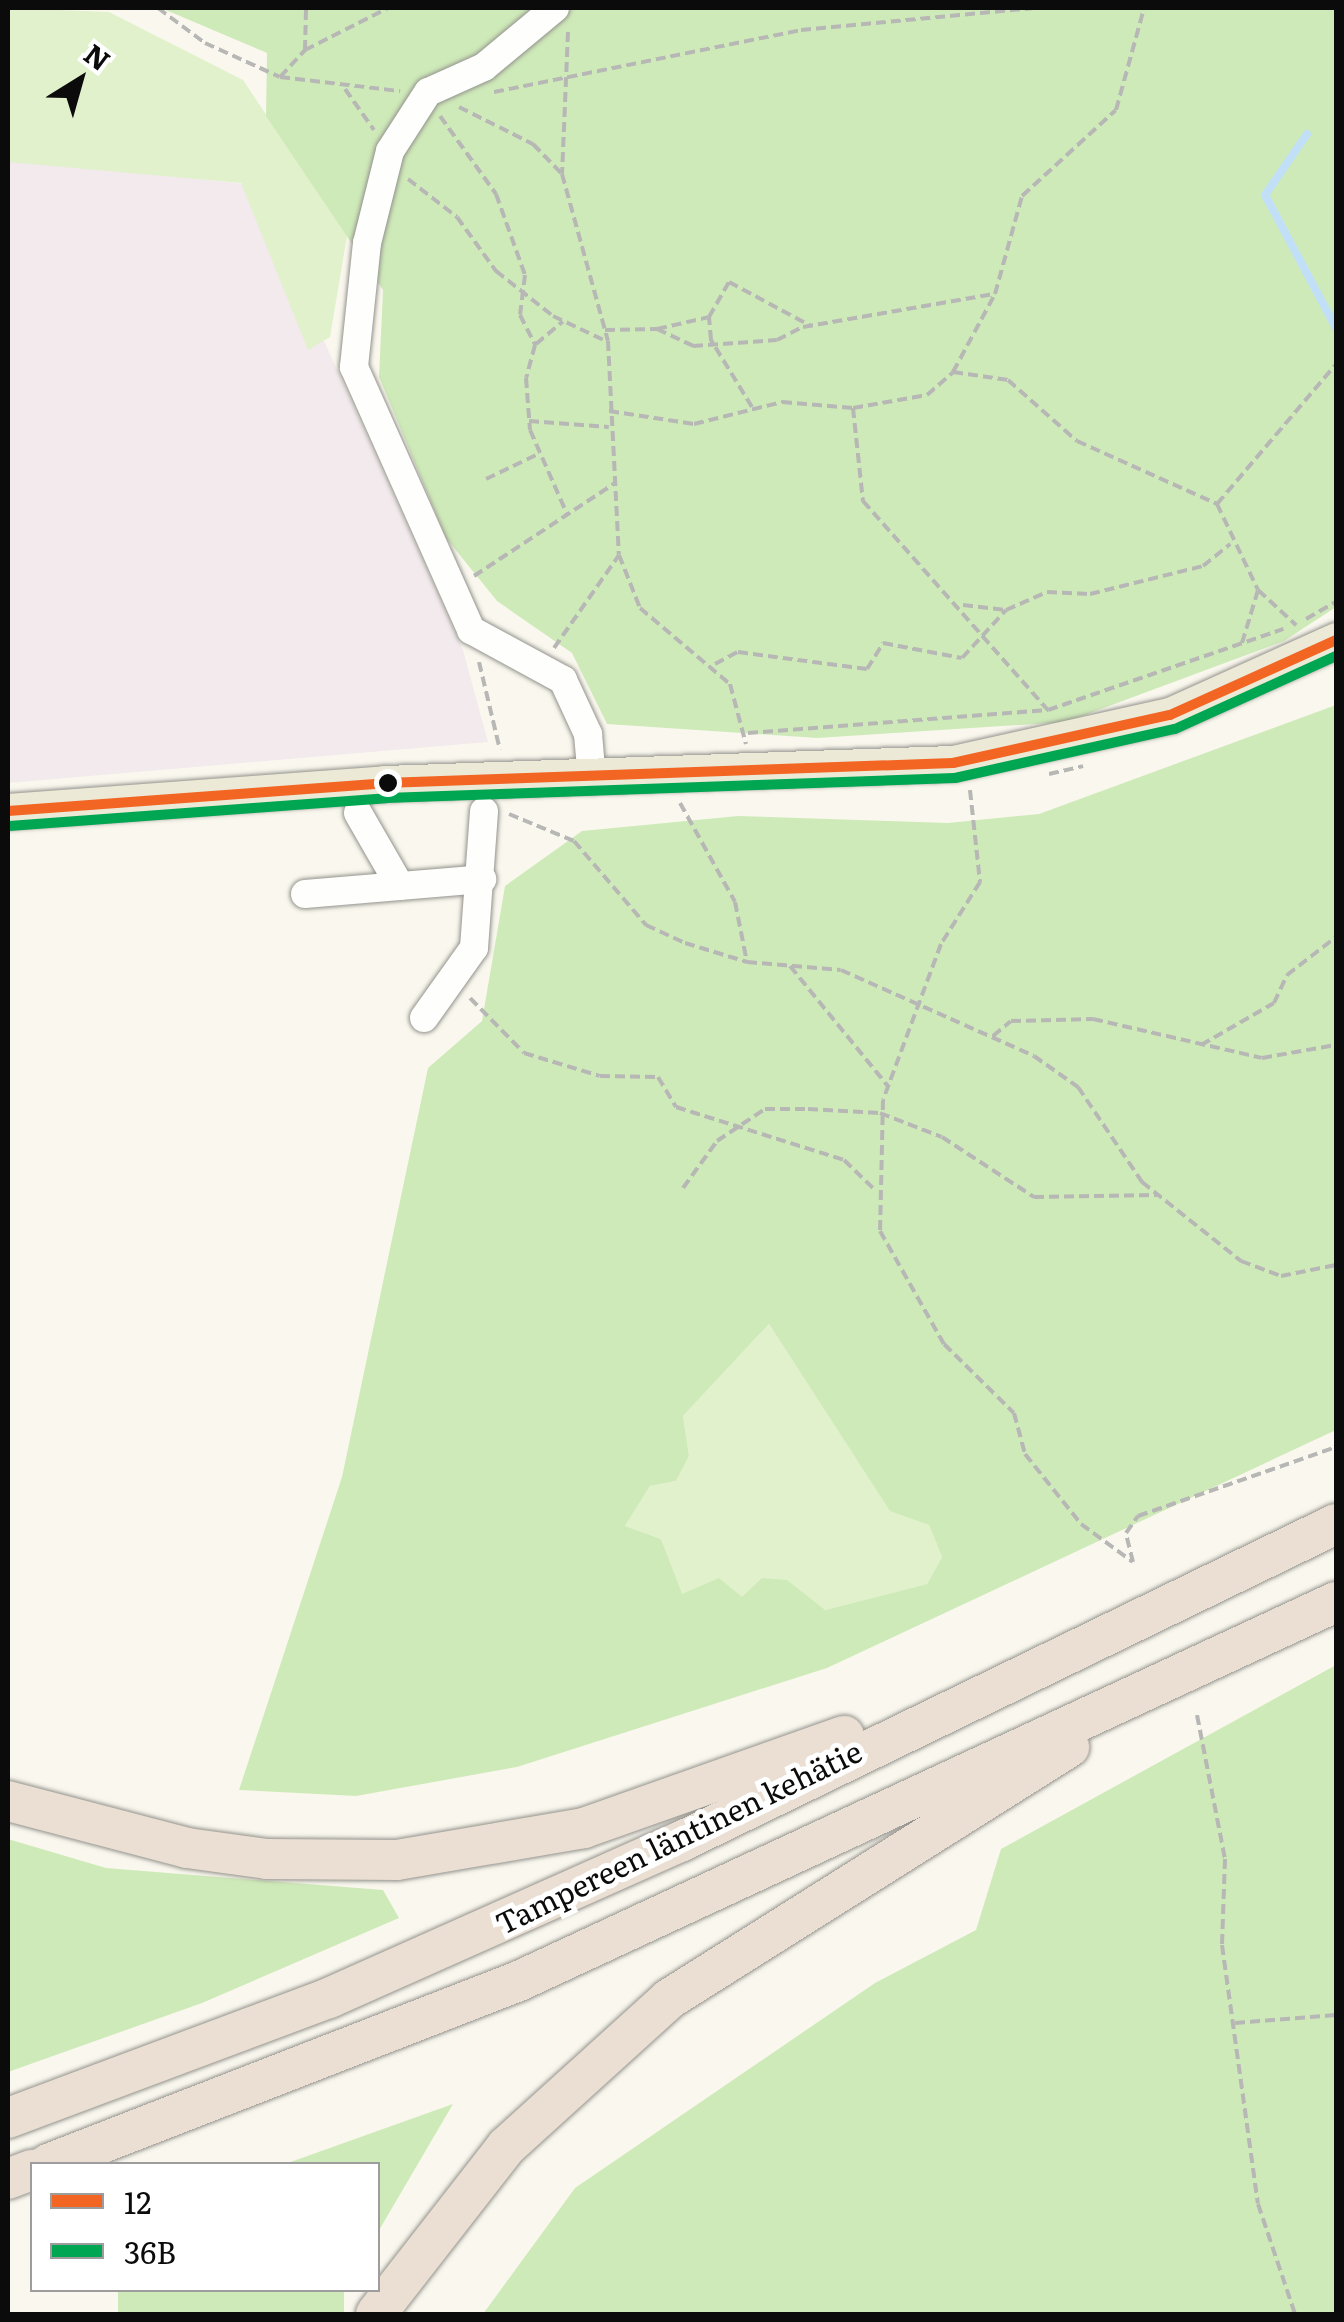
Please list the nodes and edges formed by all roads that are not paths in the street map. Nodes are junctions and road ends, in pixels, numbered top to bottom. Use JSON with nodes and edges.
{"nodes":[{"id":1,"x":561,"y":15,"type":"edge"},
{"id":2,"x":1336,"y":640,"type":"edge"},
{"id":3,"x":592,"y":780,"type":"junction"},
{"id":4,"x":8,"y":811,"type":"edge"},
{"id":5,"x":493,"y":811,"type":"road end"},
{"id":6,"x":358,"y":813,"type":"dead end"},
{"id":7,"x":482,"y":879,"type":"junction"},
{"id":8,"x":400,"y":886,"type":"junction"},
{"id":9,"x":305,"y":894,"type":"dead end"},
{"id":10,"x":424,"y":1018,"type":"dead end"},
{"id":11,"x":1336,"y":1524,"type":"edge"},
{"id":12,"x":1336,"y":1602,"type":"edge"},
{"id":13,"x":1172,"y":1680,"type":"junction"},
{"id":14,"x":949,"y":1704,"type":"junction"},
{"id":15,"x":8,"y":1801,"type":"edge"},
{"id":16,"x":8,"y":2118,"type":"edge"},
{"id":17,"x":53,"y":2162,"type":"edge"},
{"id":18,"x":376,"y":2314,"type":"edge"}],
"edges":[{"from":1,"to":3,"type":"lane"},
{"from":2,"to":3,"type":"main road"},
{"from":3,"to":4,"type":"main road"},
{"from":5,"to":7,"type":"lane"},
{"from":6,"to":8,"type":"lane"},
{"from":7,"to":8,"type":"lane"},
{"from":7,"to":10,"type":"lane"},
{"from":8,"to":9,"type":"lane"},
{"from":11,"to":14,"type":"highway","name":"Tampereen läntinen kehätie"},
{"from":12,"to":13,"type":"highway","name":"Tampereen läntinen kehätie"},
{"from":13,"to":17,"type":"highway","name":"Tampereen läntinen kehätie"},
{"from":13,"to":18,"type":"highway"},
{"from":14,"to":15,"type":"highway"},
{"from":14,"to":16,"type":"highway","name":"Tampereen läntinen kehätie"}]}
